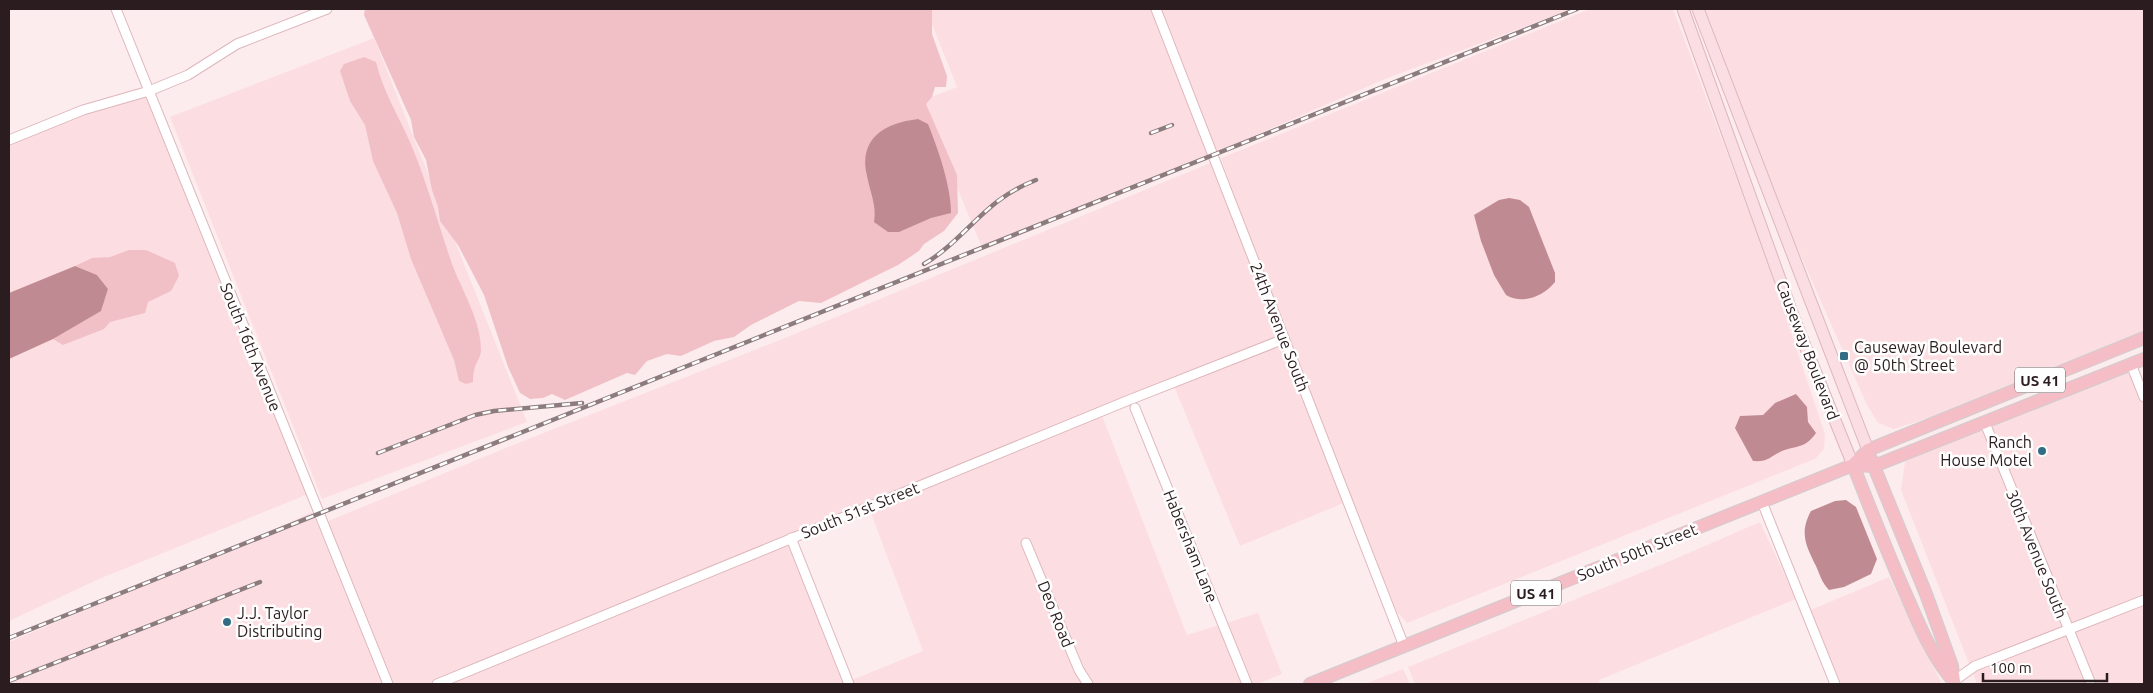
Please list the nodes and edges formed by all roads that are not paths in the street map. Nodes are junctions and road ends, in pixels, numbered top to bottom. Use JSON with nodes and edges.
{"nodes":[{"id":1,"x":116,"y":9,"type":"edge"},
{"id":2,"x":327,"y":9,"type":"edge"},
{"id":3,"x":1156,"y":9,"type":"edge"},
{"id":4,"x":1683,"y":9,"type":"edge"},
{"id":5,"x":1698,"y":9,"type":"edge"},
{"id":6,"x":148,"y":91,"type":"junction"},
{"id":7,"x":1716,"y":101,"type":"junction"},
{"id":8,"x":9,"y":140,"type":"edge"},
{"id":9,"x":1769,"y":197,"type":"junction"},
{"id":10,"x":2144,"y":338,"type":"edge"},
{"id":11,"x":1284,"y":339,"type":"junction"},
{"id":12,"x":2144,"y":359,"type":"edge"},
{"id":13,"x":2131,"y":364,"type":"junction"},
{"id":14,"x":2144,"y":397,"type":"edge"},
{"id":15,"x":1135,"y":408,"type":"dead end"},
{"id":16,"x":1985,"y":423,"type":"junction"},
{"id":17,"x":1868,"y":450,"type":"junction"},
{"id":18,"x":1853,"y":465,"type":"junction"},
{"id":19,"x":1874,"y":466,"type":"junction"},
{"id":20,"x":1762,"y":502,"type":"junction"},
{"id":21,"x":791,"y":538,"type":"junction"},
{"id":22,"x":1026,"y":543,"type":"dead end"},
{"id":23,"x":2144,"y":600,"type":"edge"},
{"id":24,"x":2068,"y":630,"type":"junction"},
{"id":25,"x":1404,"y":646,"type":"junction"},
{"id":26,"x":1952,"y":683,"type":"edge"},
{"id":27,"x":388,"y":684,"type":"edge"},
{"id":28,"x":436,"y":684,"type":"edge"},
{"id":29,"x":849,"y":684,"type":"edge"},
{"id":30,"x":1088,"y":684,"type":"edge"},
{"id":31,"x":1247,"y":684,"type":"edge"},
{"id":32,"x":1310,"y":684,"type":"edge"},
{"id":33,"x":1835,"y":684,"type":"edge"},
{"id":34,"x":2091,"y":684,"type":"edge"}],
"edges":[{"from":1,"to":6,"type":"street","name":"South 16th Avenue"},
{"from":2,"to":6,"type":"street"},
{"from":3,"to":11,"type":"street","name":"24th Avenue South"},
{"from":4,"to":7,"type":"main road","name":"Causeway Boulevard"},
{"from":5,"to":9,"type":"main road","name":"Causeway Boulevard"},
{"from":6,"to":8,"type":"street"},
{"from":6,"to":27,"type":"street","name":"South 16th Avenue"},
{"from":7,"to":9,"type":"main road"},
{"from":7,"to":18,"type":"main road","name":"Causeway Boulevard"},
{"from":9,"to":17,"type":"main road","name":"Causeway Boulevard"},
{"from":10,"to":17,"type":"main road","name":"South 50th Street","number":"US 41"},
{"from":11,"to":21,"type":"street","name":"South 51st Street"},
{"from":11,"to":25,"type":"street","name":"24th Avenue South"},
{"from":12,"to":13,"type":"main road","name":"South 50th Street","number":"US 41"},
{"from":13,"to":14,"type":"street"},
{"from":13,"to":16,"type":"main road","name":"South 50th Street","number":"US 41"},
{"from":15,"to":31,"type":"street","name":"Habersham Lane"},
{"from":16,"to":19,"type":"main road","name":"South 50th Street","number":"US 41"},
{"from":16,"to":24,"type":"street","name":"30th Avenue South"},
{"from":17,"to":18,"type":"main road","name":"South 50th Street","number":"US 41"},
{"from":17,"to":19,"type":"main road","name":"Causeway Boulevard"},
{"from":18,"to":19,"type":"main road","name":"South 50th Street","number":"US 41"},
{"from":18,"to":20,"type":"main road","name":"South 50th Street","number":"US 41"},
{"from":18,"to":26,"type":"main road","name":"Causeway Boulevard"},
{"from":19,"to":26,"type":"main road","name":"Causeway Boulevard"},
{"from":20,"to":25,"type":"main road","name":"South 50th Street","number":"US 41"},
{"from":20,"to":33,"type":"street"},
{"from":21,"to":28,"type":"street","name":"South 51st Street"},
{"from":21,"to":29,"type":"street"},
{"from":22,"to":30,"type":"street","name":"Deo Road"},
{"from":23,"to":24,"type":"street"},
{"from":24,"to":26,"type":"street"},
{"from":24,"to":34,"type":"street","name":"30th Avenue South"},
{"from":25,"to":32,"type":"main road","name":"South 50th Street","number":"US 41"}]}
